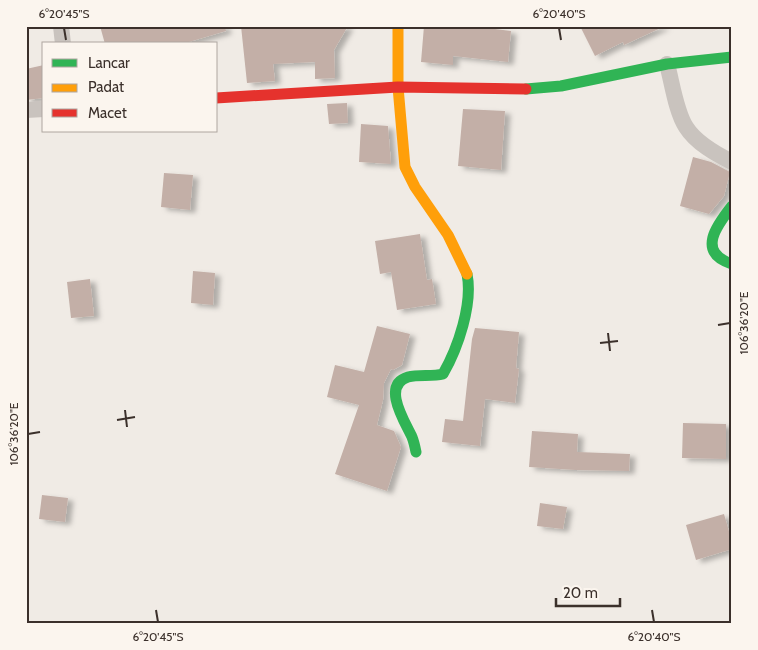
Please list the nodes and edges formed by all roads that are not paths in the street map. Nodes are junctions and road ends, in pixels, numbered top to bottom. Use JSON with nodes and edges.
{"nodes":[{"id":1,"x":61,"y":26,"type":"edge"},
{"id":2,"x":398,"y":26,"type":"edge"},
{"id":3,"x":63,"y":42,"type":"edge"},
{"id":4,"x":732,"y":57,"type":"edge"},
{"id":5,"x":666,"y":64,"type":"junction"},
{"id":6,"x":398,"y":86,"type":"junction"},
{"id":7,"x":218,"y":98,"type":"edge"},
{"id":8,"x":42,"y":109,"type":"edge"},
{"id":9,"x":26,"y":110,"type":"edge"},
{"id":10,"x":732,"y":162,"type":"edge"},
{"id":11,"x":732,"y":206,"type":"edge"},
{"id":12,"x":732,"y":264,"type":"edge"},
{"id":13,"x":416,"y":452,"type":"dead end"}],
"edges":[{"from":1,"to":3,"type":"street"},
{"from":2,"to":6,"type":"street"},
{"from":4,"to":5,"type":"street"},
{"from":5,"to":6,"type":"street"},
{"from":5,"to":10,"type":"street"},
{"from":6,"to":7,"type":"street"},
{"from":6,"to":13,"type":"street"},
{"from":8,"to":9,"type":"street"},
{"from":11,"to":12,"type":"street"}]}
